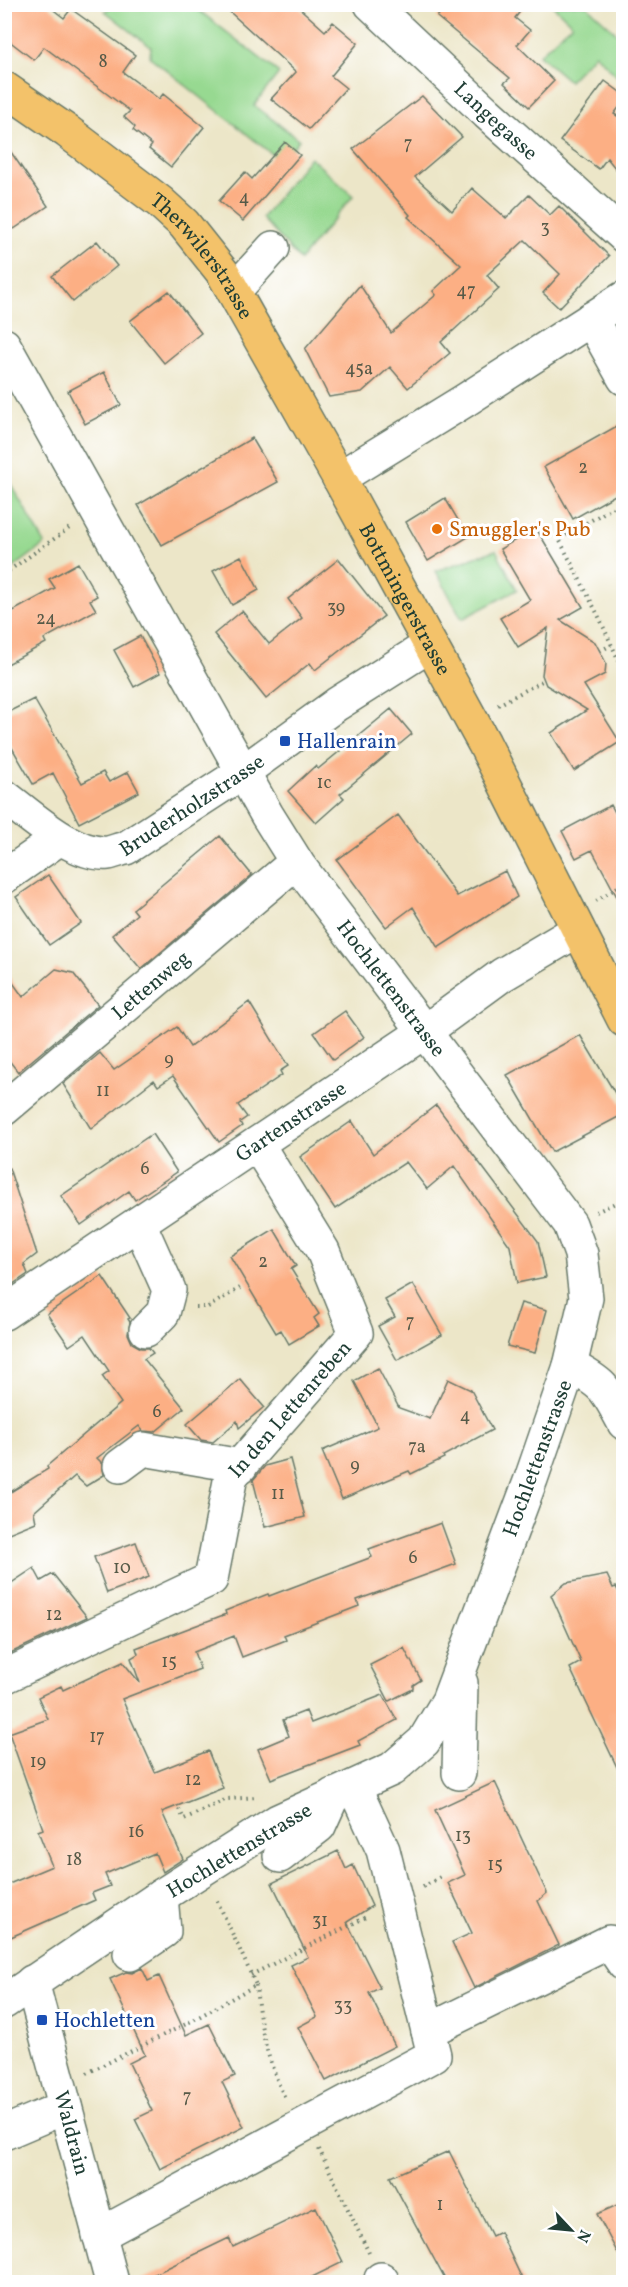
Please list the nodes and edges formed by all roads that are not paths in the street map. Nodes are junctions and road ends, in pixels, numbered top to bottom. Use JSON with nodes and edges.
{"nodes":[{"id":1,"x":371,"y":4,"type":"edge"},
{"id":2,"x":4,"y":88,"type":"edge"},
{"id":3,"x":624,"y":236,"type":"edge"},
{"id":4,"x":273,"y":248,"type":"dead end"},
{"id":5,"x":234,"y":291,"type":"junction"},
{"id":6,"x":624,"y":298,"type":"edge"},
{"id":7,"x":591,"y":319,"type":"junction"},
{"id":8,"x":9,"y":365,"type":"edge"},
{"id":9,"x":624,"y":378,"type":"edge"},
{"id":10,"x":339,"y":478,"type":"junction"},
{"id":11,"x":430,"y":645,"type":"junction"},
{"id":12,"x":243,"y":772,"type":"junction"},
{"id":13,"x":4,"y":796,"type":"edge"},
{"id":14,"x":60,"y":838,"type":"junction"},
{"id":15,"x":296,"y":862,"type":"junction"},
{"id":16,"x":4,"y":877,"type":"edge"},
{"id":17,"x":578,"y":930,"type":"junction"},
{"id":18,"x":624,"y":1020,"type":"edge"},
{"id":19,"x":424,"y":1032,"type":"junction"},
{"id":20,"x":4,"y":1108,"type":"edge"},
{"id":21,"x":257,"y":1144,"type":"junction"},
{"id":22,"x":139,"y":1223,"type":"junction"},
{"id":23,"x":4,"y":1313,"type":"edge"},
{"id":24,"x":156,"y":1317,"type":"road end"},
{"id":25,"x":570,"y":1366,"type":"junction"},
{"id":26,"x":624,"y":1423,"type":"edge"},
{"id":27,"x":120,"y":1466,"type":"dead end"},
{"id":28,"x":240,"y":1466,"type":"junction"},
{"id":29,"x":461,"y":1666,"type":"junction"},
{"id":30,"x":4,"y":1677,"type":"edge"},
{"id":31,"x":459,"y":1773,"type":"dead end"},
{"id":32,"x":344,"y":1791,"type":"junction"},
{"id":33,"x":280,"y":1856,"type":"dead end"},
{"id":34,"x":161,"y":1896,"type":"junction"},
{"id":35,"x":130,"y":1954,"type":"dead end"},
{"id":36,"x":624,"y":1964,"type":"edge"},
{"id":37,"x":32,"y":1982,"type":"junction"},
{"id":38,"x":4,"y":2002,"type":"edge"},
{"id":39,"x":428,"y":2031,"type":"junction"},
{"id":40,"x":63,"y":2096,"type":"junction"},
{"id":41,"x":4,"y":2133,"type":"edge"},
{"id":42,"x":99,"y":2235,"type":"junction"},
{"id":43,"x":112,"y":2283,"type":"edge"}],
"edges":[{"from":1,"to":3,"type":"street","name":"Langegasse"},
{"from":2,"to":5,"type":"main road","name":"Therwilerstrasse"},
{"from":4,"to":5,"type":"street"},
{"from":5,"to":10,"type":"main road","name":"Therwilerstrasse"},
{"from":6,"to":7,"type":"street"},
{"from":7,"to":9,"type":"street"},
{"from":7,"to":10,"type":"street"},
{"from":8,"to":12,"type":"street"},
{"from":10,"to":11,"type":"main road","name":"Bottmingerstrasse"},
{"from":11,"to":12,"type":"street","name":"Bruderholzstrasse"},
{"from":11,"to":17,"type":"main road","name":"Bottmingerstrasse"},
{"from":12,"to":14,"type":"street","name":"Bruderholzstrasse"},
{"from":12,"to":15,"type":"street","name":"Hochlettenstrasse"},
{"from":13,"to":14,"type":"street","name":"Bruderholzstrasse"},
{"from":14,"to":16,"type":"street"},
{"from":15,"to":19,"type":"street","name":"Hochlettenstrasse"},
{"from":15,"to":20,"type":"street","name":"Lettenweg"},
{"from":17,"to":18,"type":"main road","name":"Bottmingerstrasse"},
{"from":17,"to":19,"type":"street","name":"Gartenstrasse"},
{"from":19,"to":21,"type":"street","name":"Gartenstrasse"},
{"from":19,"to":25,"type":"street","name":"Hochlettenstrasse"},
{"from":21,"to":22,"type":"street","name":"Gartenstrasse"},
{"from":21,"to":28,"type":"street","name":"In den Lettenreben"},
{"from":22,"to":23,"type":"street","name":"Gartenstrasse"},
{"from":22,"to":24,"type":"street"},
{"from":25,"to":26,"type":"street"},
{"from":25,"to":29,"type":"street","name":"Hochlettenstrasse"},
{"from":27,"to":28,"type":"street"},
{"from":28,"to":30,"type":"street","name":"In den Lettenreben"},
{"from":29,"to":31,"type":"street"},
{"from":29,"to":32,"type":"street","name":"Hochlettenstrasse"},
{"from":32,"to":33,"type":"street"},
{"from":32,"to":34,"type":"street","name":"Hochlettenstrasse"},
{"from":32,"to":39,"type":"street"},
{"from":34,"to":35,"type":"street"},
{"from":34,"to":37,"type":"street","name":"Hochlettenstrasse"},
{"from":36,"to":39,"type":"street"},
{"from":37,"to":38,"type":"street","name":"Hochlettenstrasse"},
{"from":37,"to":40,"type":"street","name":"Waldrain"},
{"from":39,"to":42,"type":"street"},
{"from":40,"to":41,"type":"street"},
{"from":40,"to":42,"type":"street","name":"Waldrain"},
{"from":42,"to":43,"type":"street","name":"Waldrain"}]}
